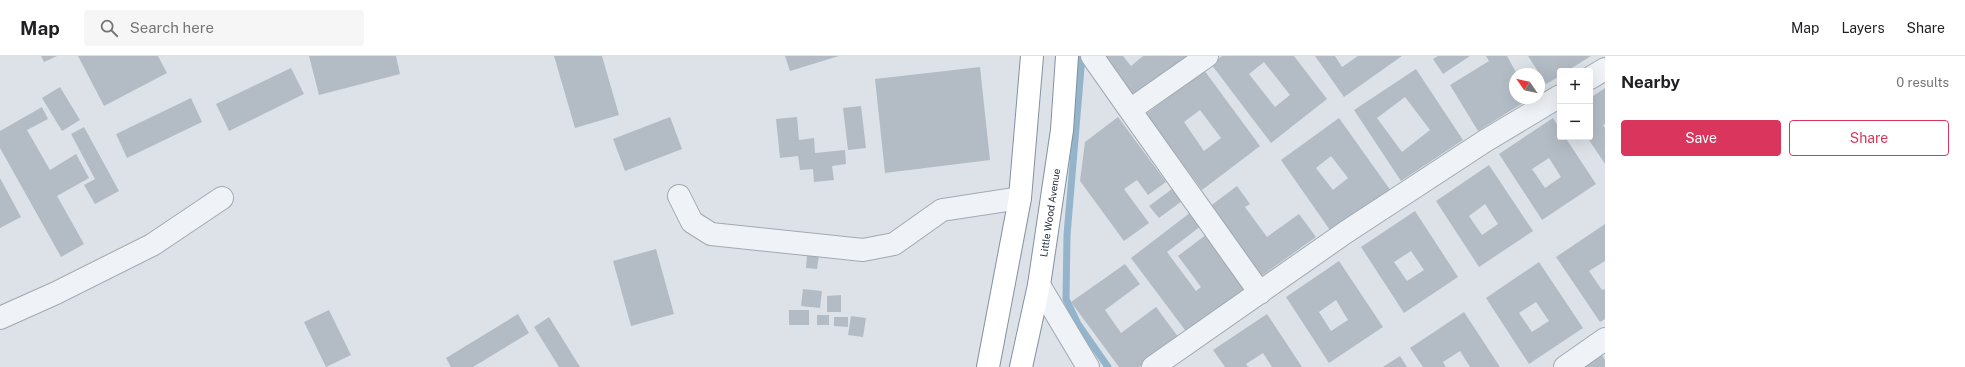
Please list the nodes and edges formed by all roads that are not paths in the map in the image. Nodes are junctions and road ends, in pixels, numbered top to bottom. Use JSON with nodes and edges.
{"nodes":[{"id":1,"x":1032,"y":56,"type":"edge"},
{"id":2,"x":1066,"y":56,"type":"edge"},
{"id":3,"x":1092,"y":56,"type":"edge"},
{"id":4,"x":1207,"y":56,"type":"edge"},
{"id":5,"x":1605,"y":69,"type":"edge"},
{"id":6,"x":1593,"y":76,"type":"edge"},
{"id":7,"x":1557,"y":98,"type":"edge"},
{"id":8,"x":1130,"y":110,"type":"junction"},
{"id":9,"x":679,"y":196,"type":"dead end"},
{"id":10,"x":222,"y":198,"type":"dead end"},
{"id":11,"x":1020,"y":198,"type":"junction"},
{"id":12,"x":1038,"y":285,"type":"junction"},
{"id":13,"x":1260,"y":293,"type":"junction"},
{"id":14,"x":0,"y":318,"type":"edge"},
{"id":15,"x":1605,"y":339,"type":"edge"},
{"id":16,"x":988,"y":367,"type":"edge"},
{"id":17,"x":1021,"y":367,"type":"edge"},
{"id":18,"x":1088,"y":367,"type":"edge"},
{"id":19,"x":1153,"y":367,"type":"edge"},
{"id":20,"x":1565,"y":367,"type":"edge"}],
"edges":[{"from":1,"to":11,"type":"highway"},
{"from":2,"to":12,"type":"highway","name":"Little Wood Avenue"},
{"from":3,"to":8,"type":"street"},
{"from":4,"to":8,"type":"street"},
{"from":5,"to":6,"type":"street"},
{"from":7,"to":13,"type":"street"},
{"from":8,"to":13,"type":"street"},
{"from":9,"to":11,"type":"street"},
{"from":10,"to":14,"type":"street"},
{"from":11,"to":16,"type":"highway"},
{"from":12,"to":17,"type":"highway","name":"Little Wood Avenue"},
{"from":12,"to":18,"type":"street"},
{"from":13,"to":19,"type":"street"},
{"from":15,"to":20,"type":"street"}]}
